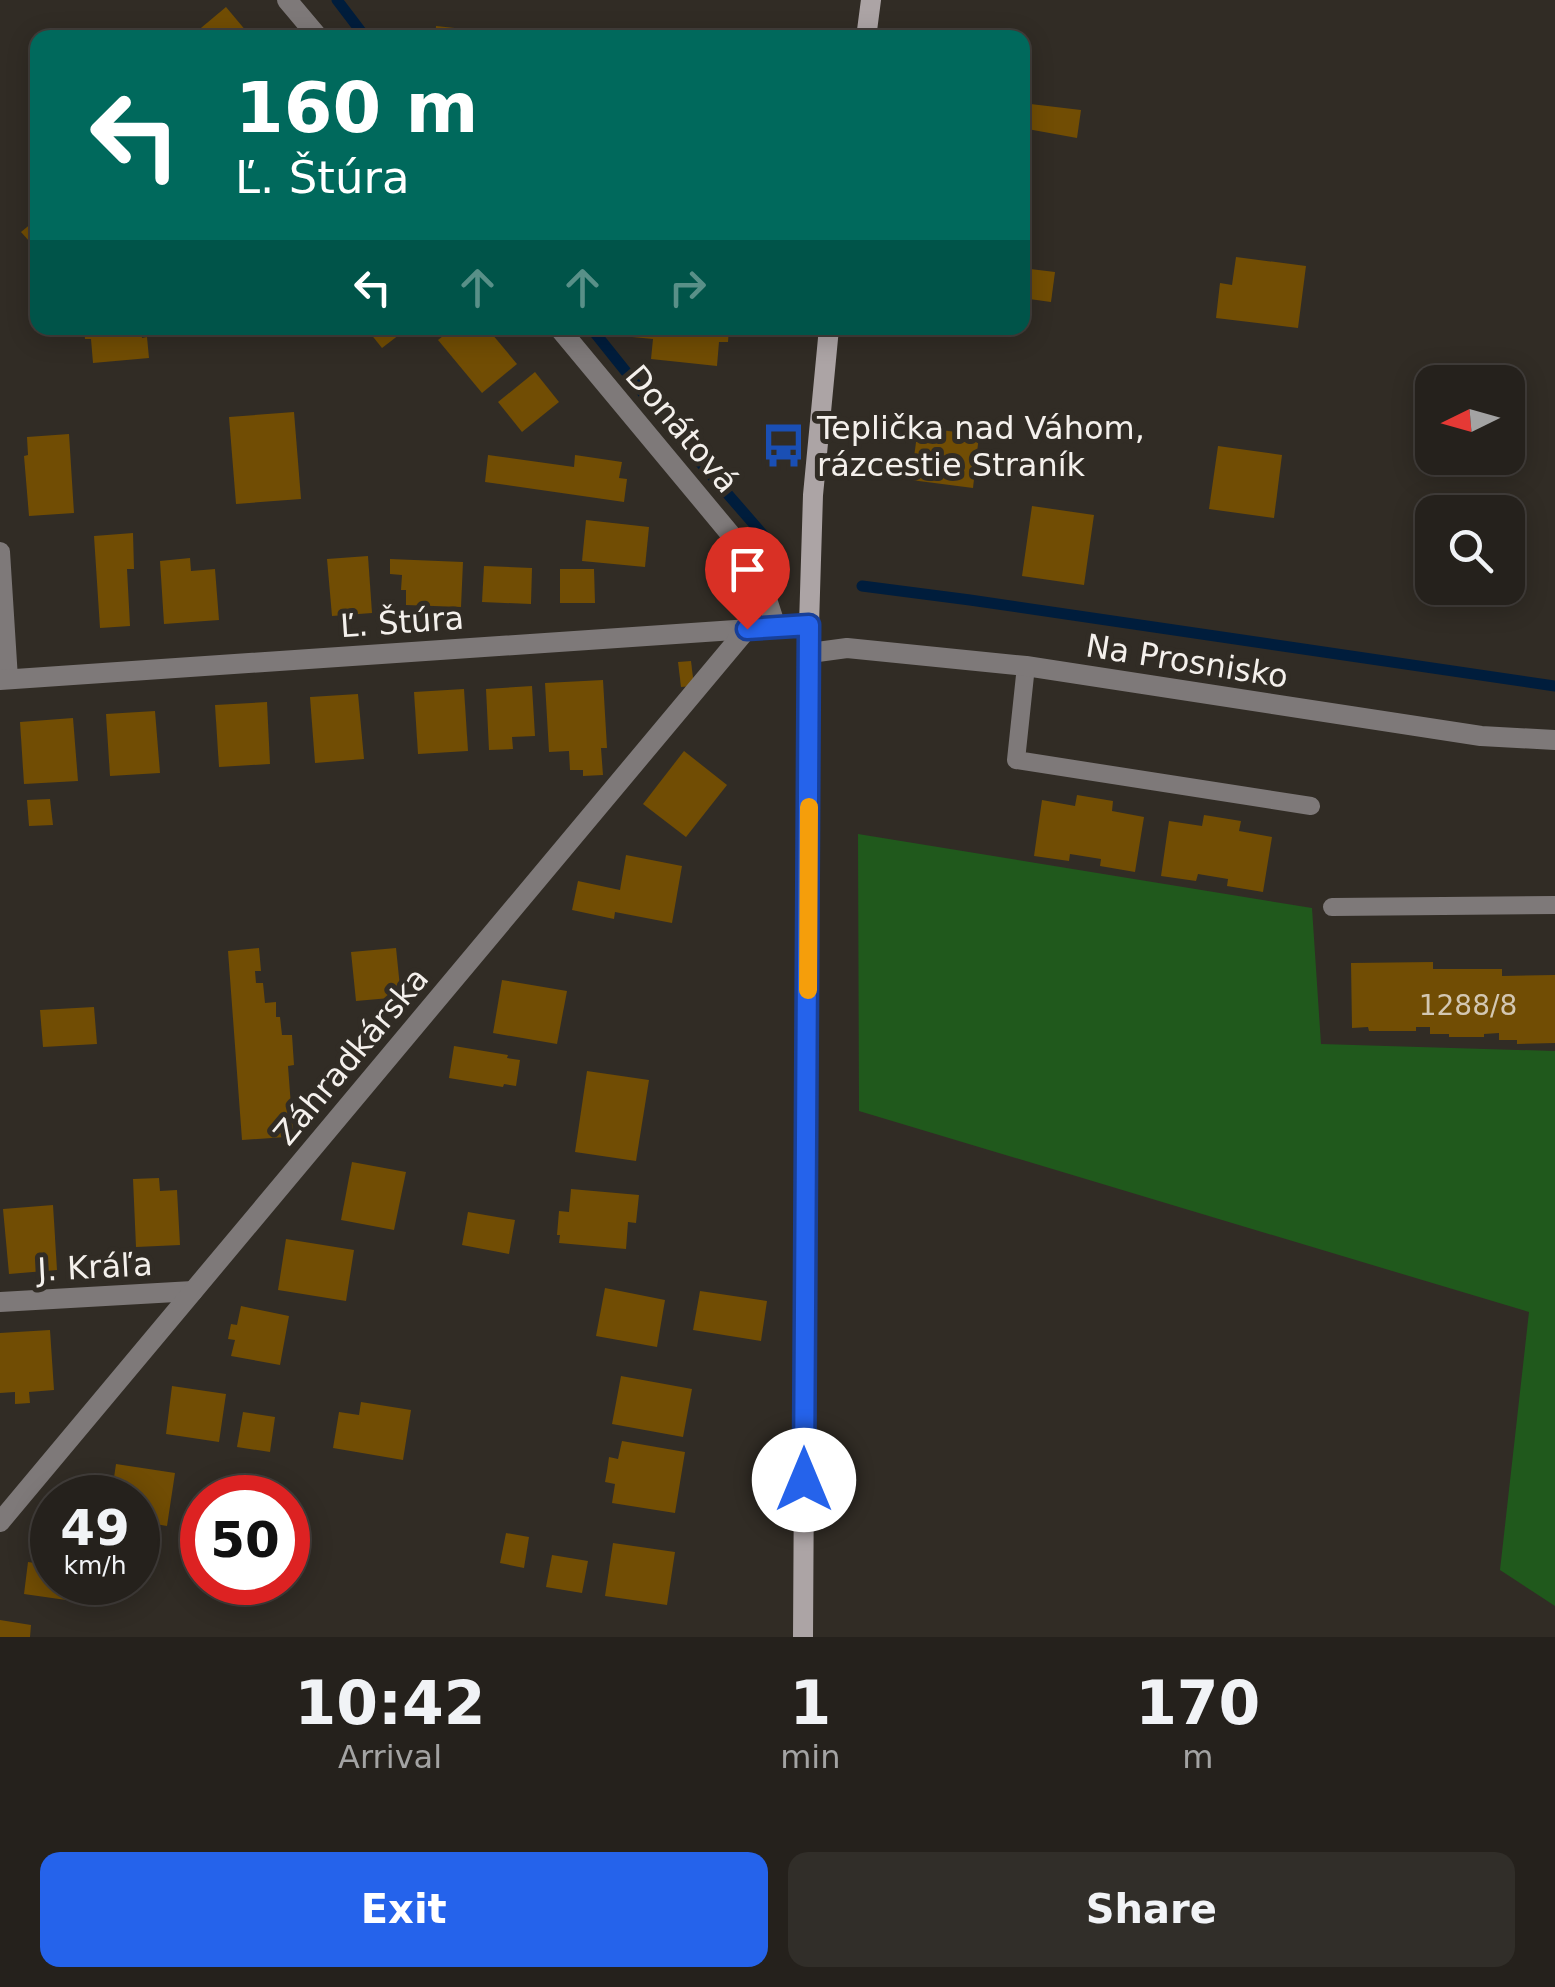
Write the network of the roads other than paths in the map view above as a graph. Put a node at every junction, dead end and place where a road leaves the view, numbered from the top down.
1 (288, 0) edge
2 (871, 0) edge
3 (312, 30) edge
4 (867, 30) edge
5 (565, 335) edge
6 (828, 335) edge
7 (0, 552) edge
8 (809, 625) junction
9 (776, 627) junction
10 (747, 629) junction
11 (810, 653) junction
12 (1026, 666) junction
13 (4, 679) edge
14 (1555, 740) edge
15 (1311, 806) dead end
16 (1555, 905) edge
17 (1332, 907) dead end
18 (193, 1291) junction
19 (0, 1302) edge
20 (0, 1522) edge
21 (803, 1637) edge

1 - 3 street
2 - 4 main road
5 - 9 street, Donátová
6 - 8 main road
7 - 13 street
8 - 9 street, Ľ. Štúra
8 - 11 main road
9 - 10 street, Ľ. Štúra
10 - 13 street, Ľ. Štúra
10 - 18 street, Záhradkárska
11 - 12 street, Na Prosnisko
11 - 21 main road
12 - 14 street, Na Prosnisko
12 - 15 lane
16 - 17 lane
18 - 19 street, J. Kráľa
18 - 20 street, Záhradkárska

